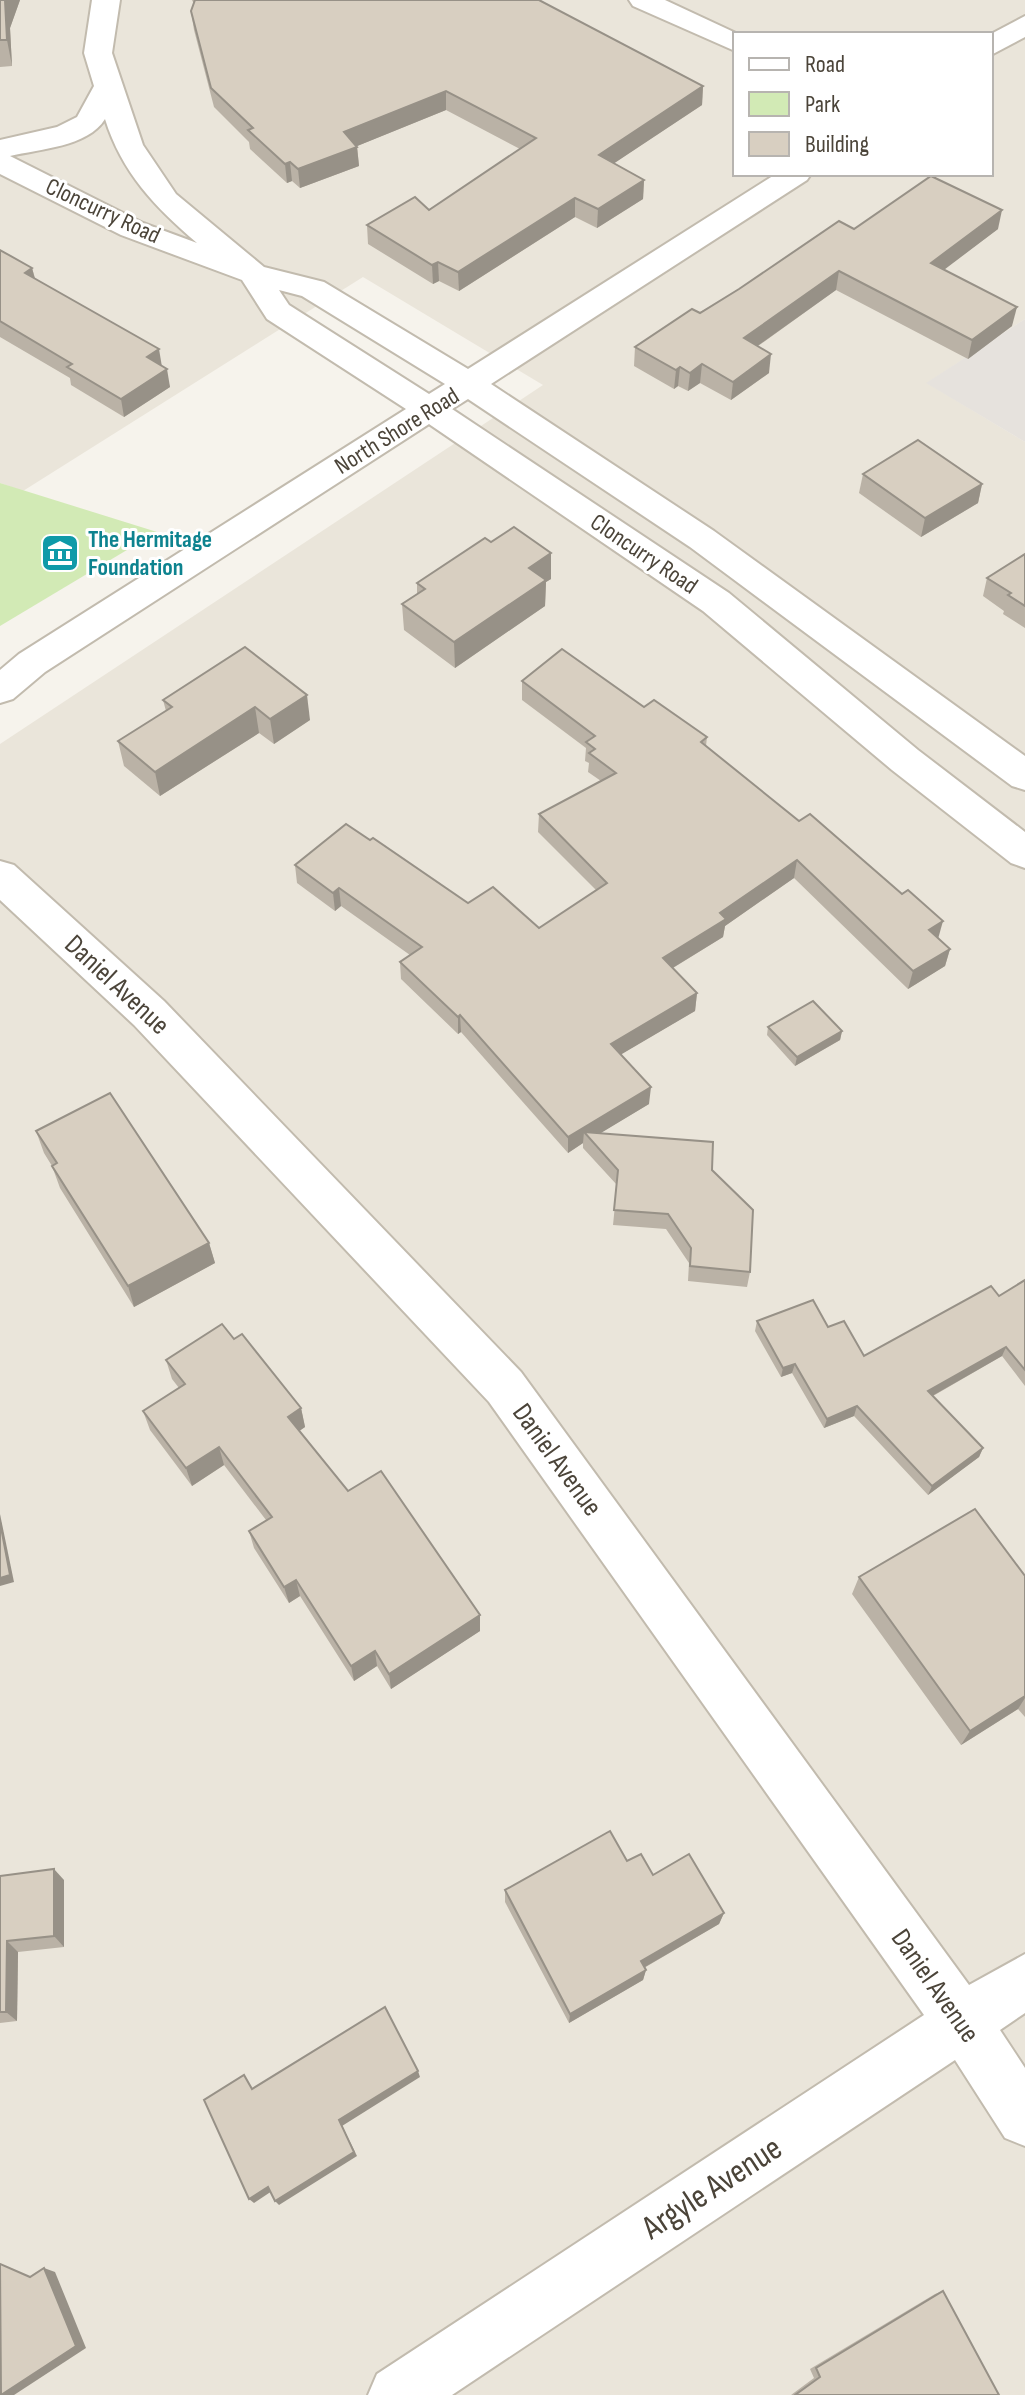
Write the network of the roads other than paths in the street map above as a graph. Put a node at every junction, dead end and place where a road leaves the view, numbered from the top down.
1 (106, 0) edge
2 (643, 0) edge
3 (1025, 24) edge
4 (733, 42) edge
5 (993, 46) edge
6 (107, 88) junction
7 (0, 149) edge
8 (0, 162) edge
9 (793, 176) edge
10 (253, 274) junction
11 (470, 385) junction
12 (431, 410) junction
13 (0, 690) edge
14 (1025, 776) edge
15 (1025, 853) edge
16 (0, 876) edge
17 (1025, 1981) edge
18 (963, 2023) junction
19 (1025, 2118) edge
20 (398, 2395) edge

1 - 6 street
2 - 4 street
3 - 5 street
6 - 7 street, Cloncurry Road
6 - 10 street
8 - 10 street, Cloncurry Road
9 - 11 street, North Shore Road
10 - 11 street, Cloncurry Road
10 - 12 street, Cloncurry Road
11 - 12 street, North Shore Road
11 - 14 street, Cloncurry Road
12 - 13 street, North Shore Road
12 - 15 street, Cloncurry Road
16 - 18 street, Daniel Avenue
17 - 18 street, Argyle Avenue
18 - 19 street, Daniel Avenue
18 - 20 street, Argyle Avenue

